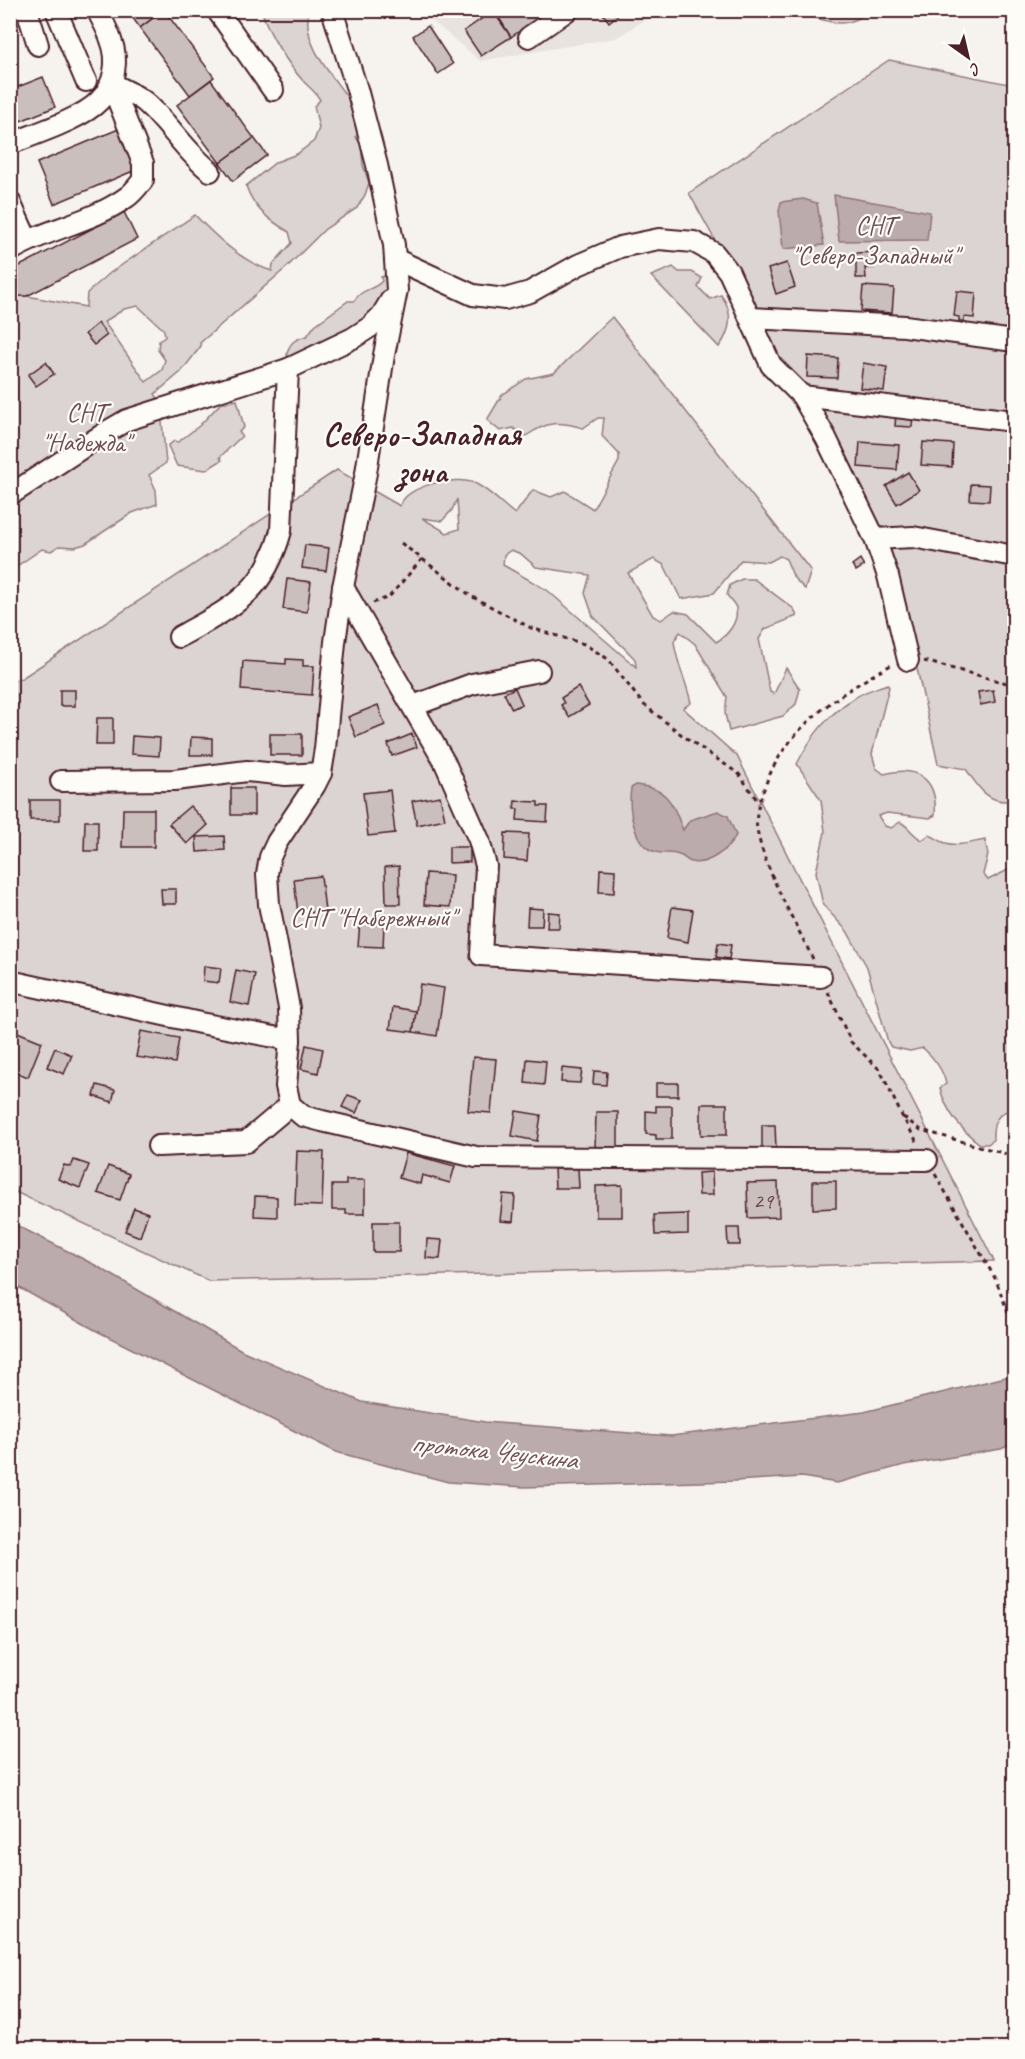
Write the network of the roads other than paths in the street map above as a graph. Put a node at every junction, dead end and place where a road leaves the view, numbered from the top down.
1 (27, 10) edge
2 (56, 10) edge
3 (97, 10) edge
4 (217, 10) edge
5 (332, 10) edge
6 (568, 10) edge
7 (529, 37) dead end
8 (38, 45) dead end
9 (86, 81) dead end
10 (111, 83) junction
11 (273, 90) dead end
12 (10, 144) edge
13 (210, 171) dead end
14 (10, 202) edge
15 (19, 246) edge
16 (395, 259) junction
17 (397, 290) junction
18 (750, 318) junction
19 (1014, 341) edge
20 (288, 369) junction
21 (802, 396) junction
22 (1014, 421) edge
23 (10, 495) edge
24 (875, 539) junction
25 (1014, 556) edge
26 (343, 587) junction
27 (179, 637) dead end
28 (908, 660) road end
29 (539, 671) dead end
30 (413, 706) junction
31 (321, 772) junction
32 (61, 781) dead end
33 (821, 977) road end
34 (10, 981) edge
35 (290, 1040) junction
36 (290, 1105) junction
37 (158, 1146) dead end
38 (927, 1160) road end

1 - 8 street
2 - 9 street
3 - 10 street
4 - 11 street
5 - 16 street
6 - 7 street
10 - 12 street
10 - 13 street
10 - 15 street
14 - 15 street
16 - 17 street
16 - 18 street
17 - 20 street
17 - 26 street
18 - 19 street
18 - 21 street
20 - 23 street
20 - 27 street
21 - 22 street
21 - 24 street
24 - 25 street
24 - 28 street
26 - 30 street
26 - 31 street
29 - 30 street
30 - 33 street
31 - 32 street
31 - 35 street
34 - 35 street
35 - 36 street
36 - 37 street
36 - 38 street

